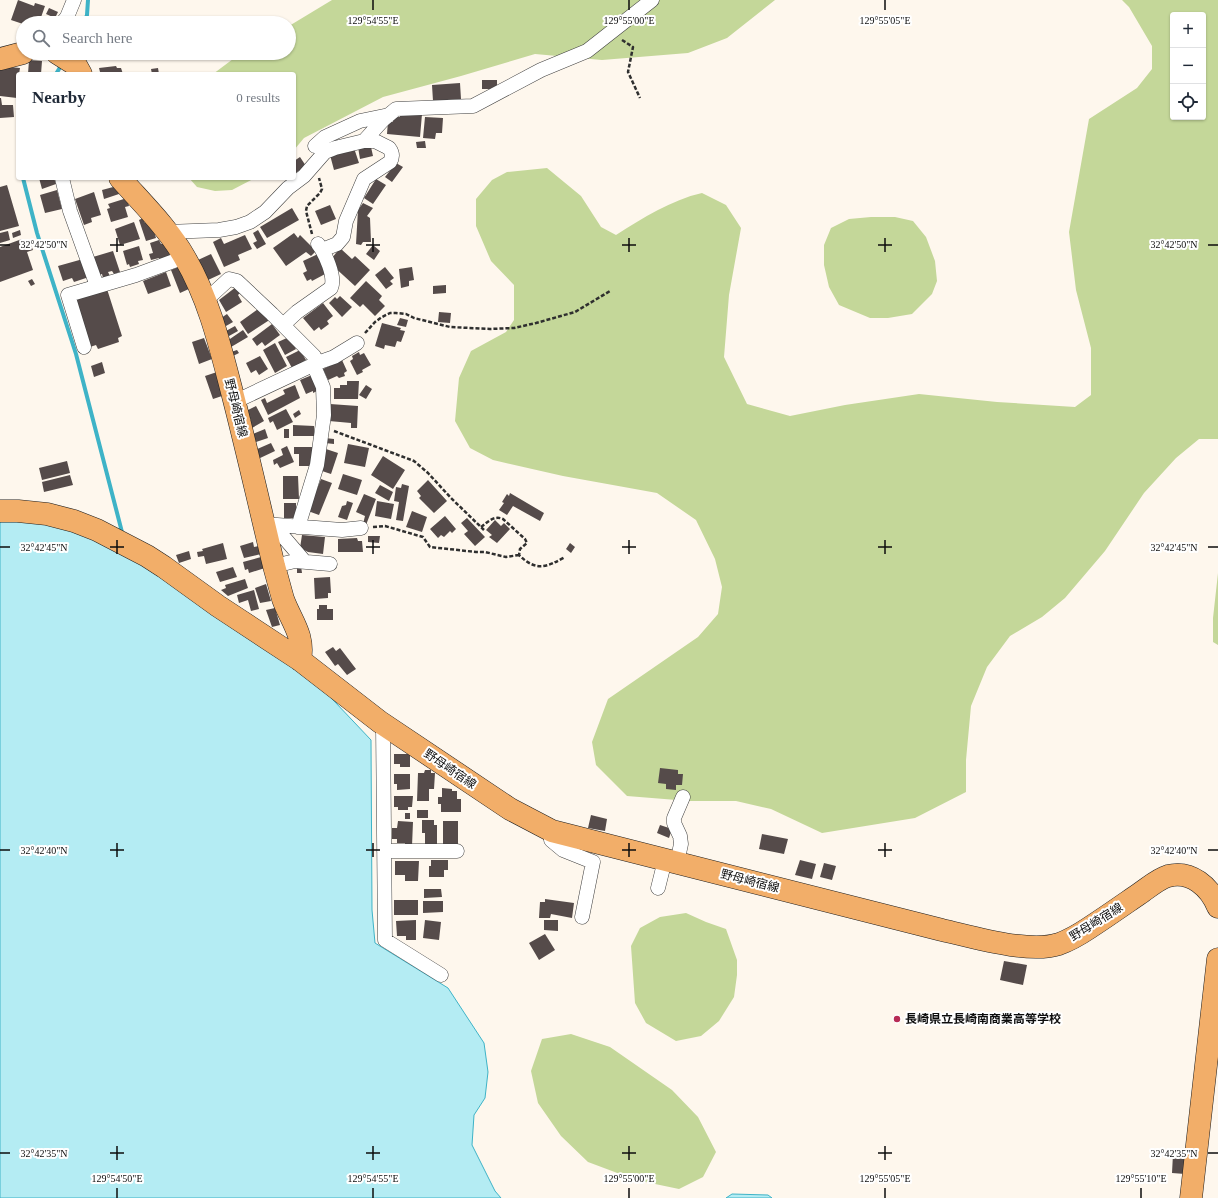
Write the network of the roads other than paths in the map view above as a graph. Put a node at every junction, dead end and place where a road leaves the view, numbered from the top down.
1 (74, 0) edge
2 (652, 0) edge
3 (67, 16) edge
4 (16, 55) edge
5 (0, 59) edge
6 (66, 60) edge
7 (78, 70) edge
8 (389, 115) junction
9 (364, 141) junction
10 (315, 146) dead end
11 (62, 180) edge
12 (122, 180) edge
13 (167, 232) junction
14 (185, 257) junction
15 (97, 286) junction
16 (205, 301) junction
17 (283, 326) junction
18 (357, 343) road end
19 (84, 347) dead end
20 (315, 364) junction
21 (234, 402) junction
22 (0, 511) edge
23 (298, 527) junction
24 (362, 528) road end
25 (265, 530) junction
26 (304, 562) junction
27 (330, 564) dead end
28 (274, 566) junction
29 (300, 660) junction
30 (383, 724) junction
31 (683, 797) dead end
32 (552, 831) junction
33 (384, 851) junction
34 (457, 851) dead end
35 (671, 862) junction
36 (658, 888) dead end
37 (1218, 907) edge
38 (582, 916) dead end
39 (1218, 959) edge
40 (441, 975) dead end
41 (1191, 1198) edge

1 - 3 street
2 - 8 street
4 - 5 main road
6 - 7 main road
8 - 9 street
8 - 10 street
9 - 13 street
9 - 17 street
11 - 15 street
12 - 13 main road, 野母崎宿線
13 - 14 main road, 野母崎宿線
14 - 15 street
14 - 16 main road, 野母崎宿線
15 - 19 street
16 - 17 street
16 - 21 main road, 野母崎宿線
17 - 20 street
18 - 20 street
20 - 21 street
20 - 23 street
21 - 25 main road, 野母崎宿線
22 - 29 main road, 野母崎宿線
23 - 24 street
23 - 25 street
25 - 26 street
25 - 28 main road, 野母崎宿線
26 - 27 street
26 - 28 street
28 - 29 main road, 野母崎宿線
29 - 30 main road, 野母崎宿線
30 - 32 main road, 野母崎宿線
30 - 33 street
31 - 35 street
32 - 35 main road, 野母崎宿線
32 - 38 street
33 - 34 street
33 - 40 street
35 - 36 street
35 - 37 main road, 野母崎宿線
39 - 41 main road

